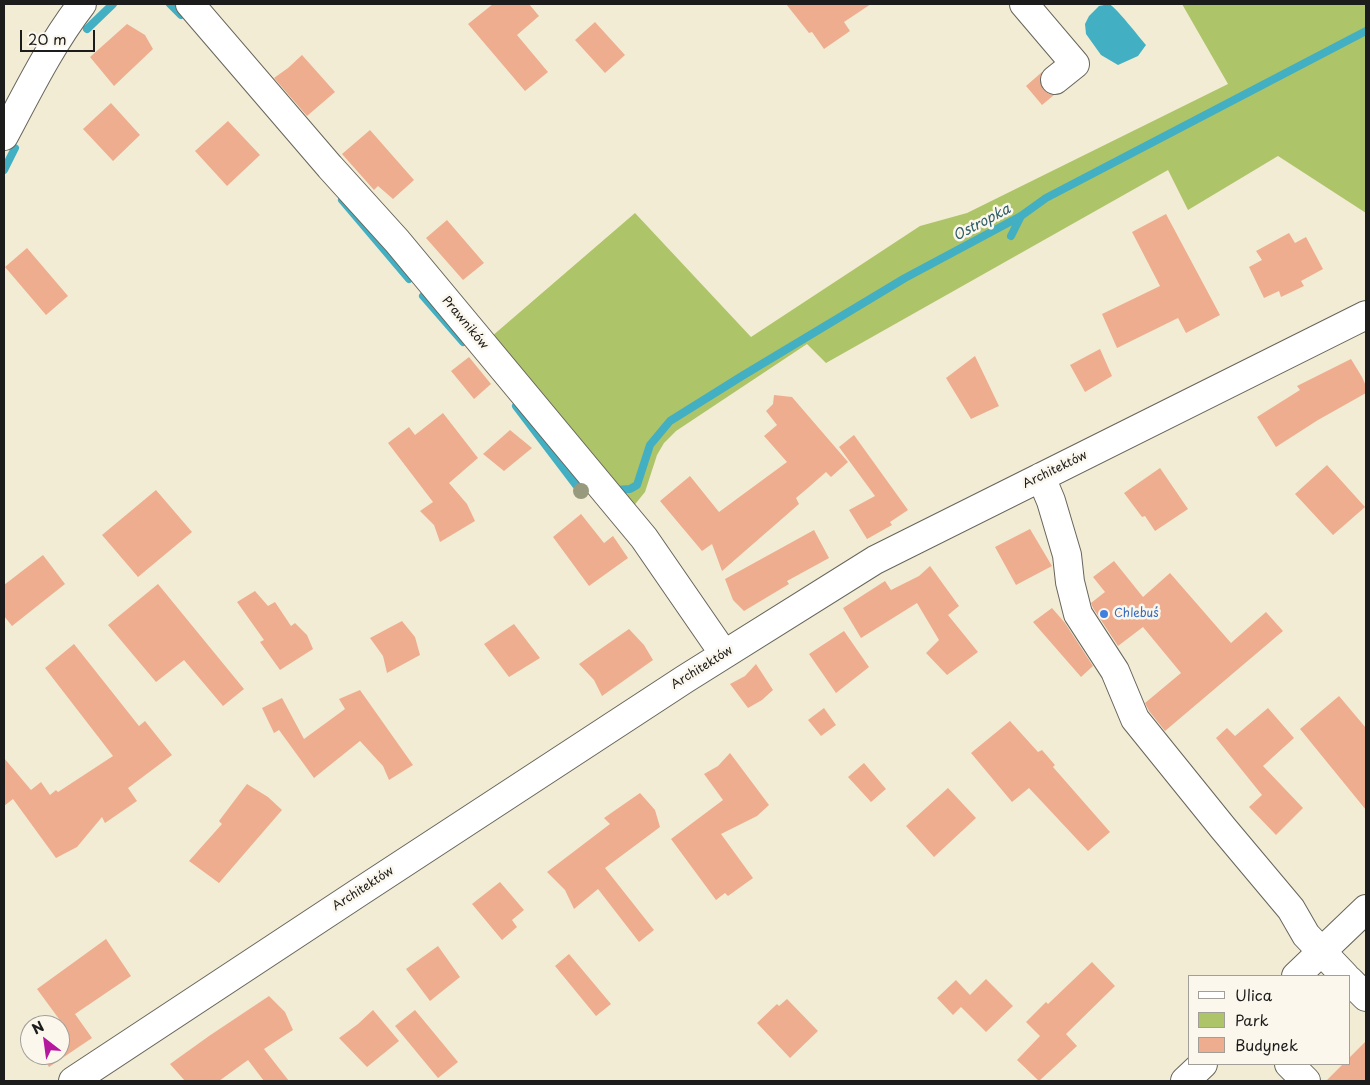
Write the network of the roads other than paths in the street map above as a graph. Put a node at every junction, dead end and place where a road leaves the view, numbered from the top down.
1 (82, 4) edge
2 (190, 4) edge
3 (1024, 4) edge
4 (1055, 80) dead end
5 (4, 136) edge
6 (1366, 315) edge
7 (1041, 477) junction
8 (724, 654) junction
9 (1366, 909) edge
10 (1321, 953) junction
11 (1297, 975) edge
12 (1344, 975) edge
13 (1350, 981) edge
14 (1366, 998) edge
15 (1202, 1065) edge
16 (1290, 1065) edge
17 (73, 1081) edge
18 (1185, 1081) edge
19 (1306, 1081) edge

1 - 5 street
2 - 8 street, Prawników
3 - 4 street
6 - 7 street, Architektów
7 - 8 street, Architektów
7 - 10 street
8 - 17 street, Architektów
9 - 10 street
10 - 11 street
10 - 12 street
13 - 14 street
15 - 18 street
16 - 19 street

